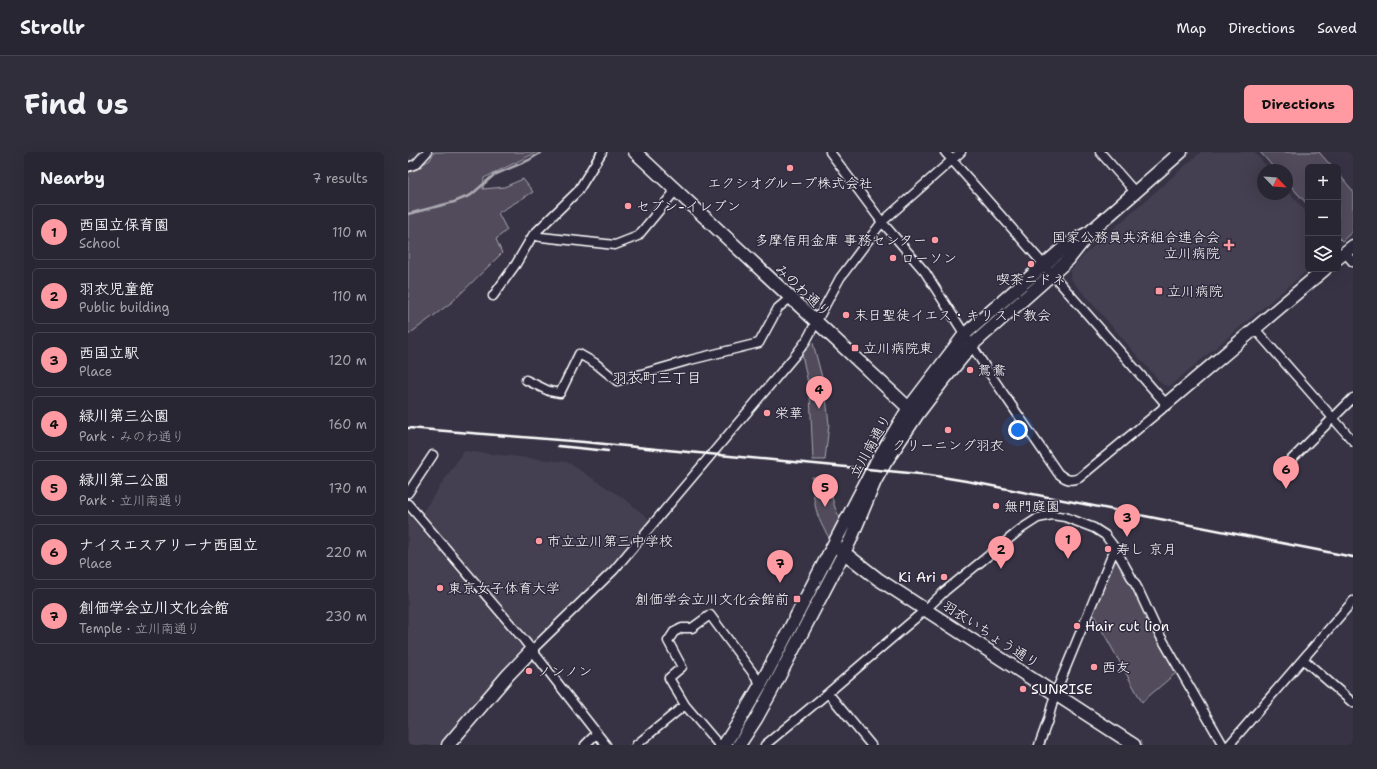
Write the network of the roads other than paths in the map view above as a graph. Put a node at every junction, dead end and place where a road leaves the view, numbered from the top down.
1 (427, 152) edge
2 (602, 152) edge
3 (635, 152) edge
4 (830, 152) edge
5 (945, 152) edge
6 (961, 152) edge
7 (1100, 152) edge
8 (1181, 152) edge
9 (952, 160) junction
10 (408, 167) edge
11 (676, 190) junction
12 (1136, 192) junction
13 (882, 222) junction
14 (1090, 232) junction
15 (533, 235) junction
16 (1345, 252) edge
17 (1353, 262) edge
18 (1044, 265) junction
19 (1322, 272) edge
20 (1052, 274) junction
21 (493, 296) dead end
22 (790, 298) junction
23 (816, 322) junction
24 (1255, 329) junction
25 (965, 334) junction
26 (972, 345) junction
27 (526, 380) dead end
28 (1353, 398) edge
29 (1166, 404) junction
30 (913, 412) junction
31 (1333, 418) junction
32 (1353, 441) edge
33 (433, 455) dead end
34 (1285, 466) dead end
35 (408, 493) edge
36 (408, 504) edge
37 (834, 545) junction
38 (1115, 548) junction
39 (845, 552) junction
40 (1353, 601) edge
41 (925, 610) junction
42 (532, 650) junction
43 (1303, 659) junction
44 (761, 684) junction
45 (828, 693) junction
46 (1055, 694) junction
47 (1353, 704) edge
48 (685, 705) junction
49 (597, 733) junction
50 (727, 740) edge
51 (741, 744) edge
52 (448, 745) edge
53 (585, 745) edge
54 (606, 745) edge
55 (636, 745) edge
56 (719, 745) edge
57 (765, 745) edge
58 (871, 745) edge
59 (1039, 745) edge
60 (1134, 745) edge
61 (1223, 745) edge
62 (1229, 745) edge

1 - 10 street
2 - 15 street
3 - 11 street, みのわ通り
4 - 13 street
5 - 9 street
6 - 9 street
7 - 12 street
8 - 12 street, 立川南通り
9 - 13 street
9 - 18 street
11 - 15 street
11 - 22 street, みのわ通り
12 - 14 street, 立川南通り
13 - 23 street
13 - 25 street
14 - 18 street, 立川南通り
14 - 20 street, 立川南通り
15 - 21 street
16 - 17 street
18 - 20 street
18 - 25 street, 立川南通り
19 - 24 street
20 - 26 street, 立川南通り
20 - 29 street
22 - 23 street, みのわ通り
22 - 27 street
23 - 30 street, みのわ通り
23 - 42 street
24 - 29 street
24 - 31 street
25 - 26 street
25 - 30 street, 立川南通り
26 - 29 street
26 - 30 street, 立川南通り
28 - 31 street
30 - 37 street, 立川南通り
30 - 39 street, 立川南通り
31 - 32 street
31 - 34 street
33 - 35 street
36 - 42 street
37 - 39 street, 羽衣いちょう通り
37 - 44 street, 立川南通り
38 - 41 street
38 - 46 street
38 - 61 street
39 - 41 street, 羽衣いちょう通り
39 - 51 street, 立川南通り
40 - 43 street
41 - 45 street
41 - 46 street, 羽衣いちょう通り
42 - 49 street
42 - 52 street
43 - 47 street
43 - 62 street
44 - 48 street
44 - 50 street, 立川南通り
45 - 57 street
45 - 58 street
46 - 59 street
46 - 60 street, 羽衣いちょう通り
48 - 55 street
48 - 56 street
49 - 53 street
49 - 54 street
50 - 51 street

